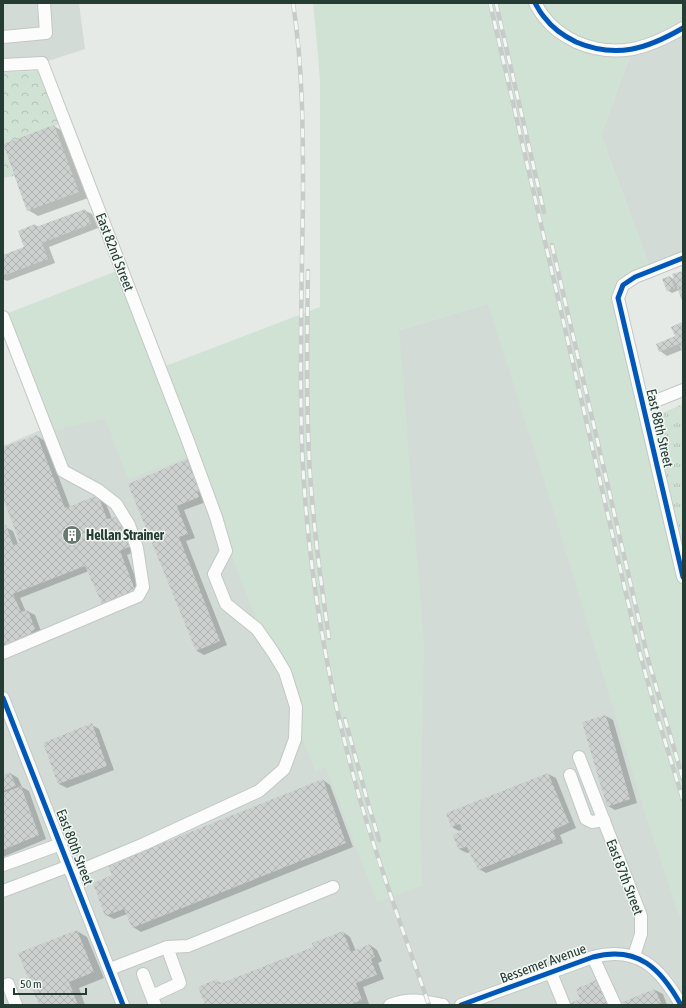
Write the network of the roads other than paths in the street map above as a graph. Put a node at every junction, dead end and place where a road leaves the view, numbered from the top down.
1 (44, 3) edge
2 (535, 3) edge
3 (683, 28) edge
4 (3, 37) edge
5 (3, 65) edge
6 (683, 258) edge
7 (3, 317) edge
8 (683, 390) edge
9 (643, 406) junction
10 (683, 577) edge
11 (3, 653) edge
12 (3, 698) edge
13 (579, 757) dead end
14 (570, 774) dead end
15 (604, 820) junction
16 (61, 844) junction
17 (3, 865) edge
18 (71, 870) junction
19 (334, 887) dead end
20 (3, 891) edge
21 (167, 947) junction
22 (634, 956) junction
23 (594, 957) junction
24 (110, 969) junction
25 (551, 973) junction
26 (143, 974) dead end
27 (8, 984) dead end
28 (153, 1000) edge
29 (467, 1004) edge
30 (16, 1005) edge
31 (123, 1005) edge
32 (390, 1005) edge
33 (443, 1005) edge
34 (564, 1005) edge
35 (615, 1005) edge
36 (681, 1005) edge

1 - 4 street
2 - 3 street
5 - 18 street, East 82nd Street
6 - 9 street, East 88th Street
7 - 11 street
8 - 9 street
9 - 10 street, East 88th Street
12 - 16 street, East 80th Street
13 - 15 street, East 87th Street
14 - 15 street
15 - 22 street, East 87th Street
16 - 17 street
16 - 18 street, East 80th Street
18 - 20 street, East 82nd Street
18 - 24 street, East 80th Street
19 - 21 street
21 - 24 street
21 - 28 street
22 - 23 street, Bessemer Avenue
22 - 36 street
23 - 25 street, Bessemer Avenue
23 - 35 street
24 - 31 street, East 80th Street
25 - 29 street, Bessemer Avenue
25 - 34 street
26 - 28 street
27 - 30 street
32 - 33 street

